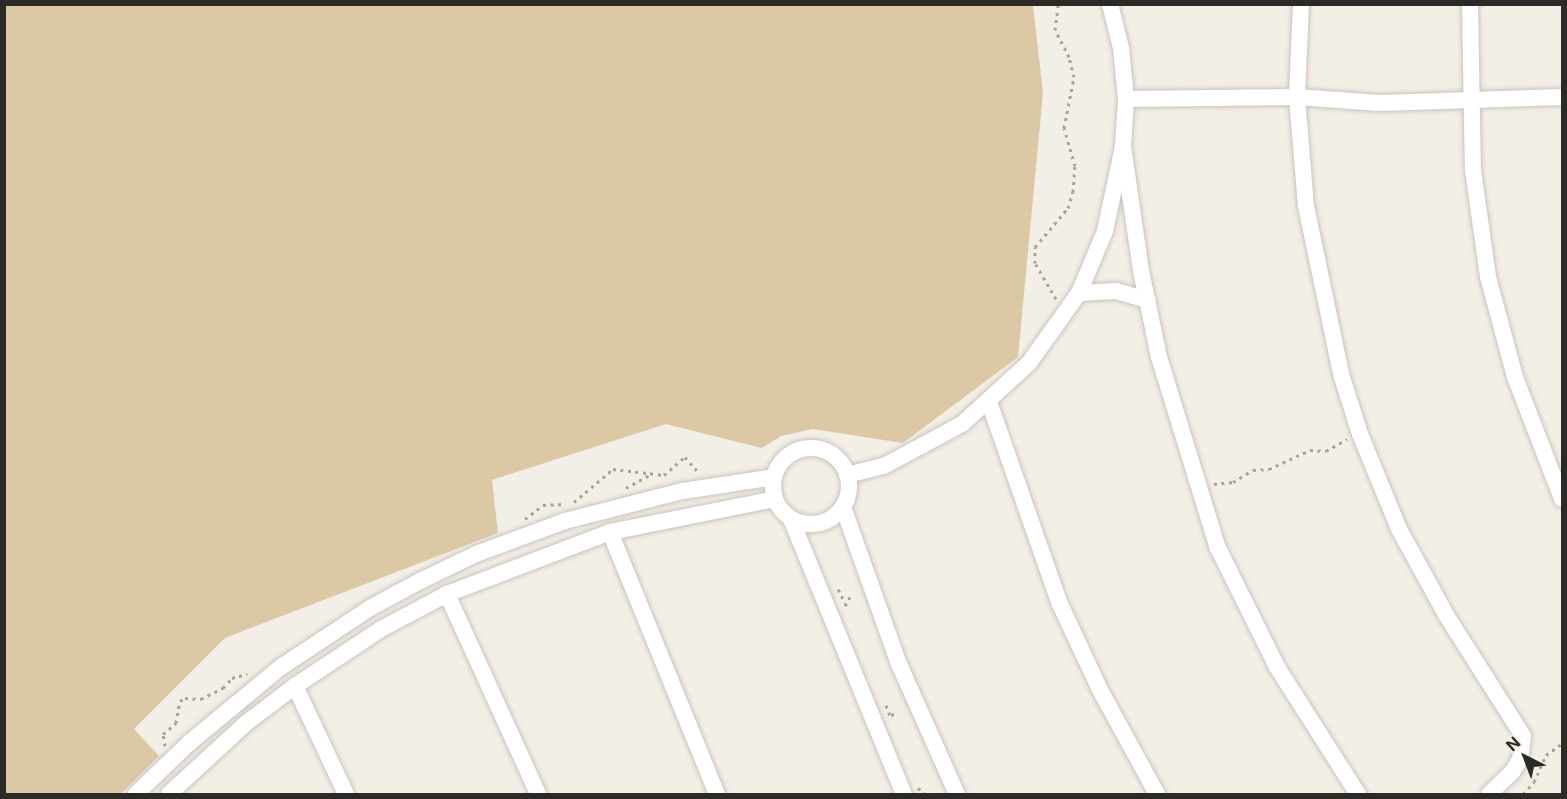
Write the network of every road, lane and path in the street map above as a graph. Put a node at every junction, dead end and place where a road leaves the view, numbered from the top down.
1 (1058, 4) edge
2 (1110, 4) edge
3 (1123, 4) edge
4 (1301, 4) edge
5 (1470, 4) edge
6 (1117, 26) junction
7 (1297, 97) junction
8 (1563, 97) edge
9 (1126, 99) junction
10 (1470, 101) junction
11 (1123, 146) junction
12 (1079, 293) junction
13 (1148, 300) junction
14 (1061, 321) junction
15 (989, 402) junction
16 (1360, 434) junction
17 (847, 475) junction
18 (774, 477) junction
19 (711, 487) junction
20 (1200, 491) junction
21 (775, 499) junction
22 (1563, 499) edge
23 (843, 507) junction
24 (790, 519) junction
25 (610, 532) junction
26 (516, 539) junction
27 (447, 594) junction
28 (265, 680) junction
29 (295, 686) junction
30 (897, 713) dead end
31 (891, 715) dead end
32 (1563, 744) edge
33 (175, 757) junction
34 (136, 795) edge
35 (169, 795) edge
36 (346, 795) edge
37 (538, 795) edge
38 (717, 795) edge
39 (904, 795) edge
40 (957, 795) edge
41 (1157, 795) edge
42 (1358, 795) edge
43 (1489, 795) edge
44 (1523, 795) edge

1 - 14 path
2 - 6 street
3 - 6 street
4 - 7 street
5 - 10 street
6 - 9 street
7 - 9 street
7 - 10 street
7 - 16 street
8 - 10 street
9 - 11 street
10 - 22 street
11 - 12 street
11 - 13 street
12 - 13 street
12 - 14 street
13 - 20 street
14 - 15 street
15 - 17 street
15 - 41 street
16 - 20 path
16 - 43 street
17 - 18 street
17 - 23 street
18 - 19 street
18 - 21 street
19 - 26 street
19 - 26 path
20 - 42 street
21 - 24 street
21 - 25 street
23 - 24 street
23 - 40 street
24 - 39 street
25 - 27 street
25 - 38 street
26 - 28 street
27 - 29 street
27 - 37 street
28 - 33 street
28 - 33 path
29 - 35 street
29 - 36 street
30 - 31 path
32 - 44 path
33 - 34 street

